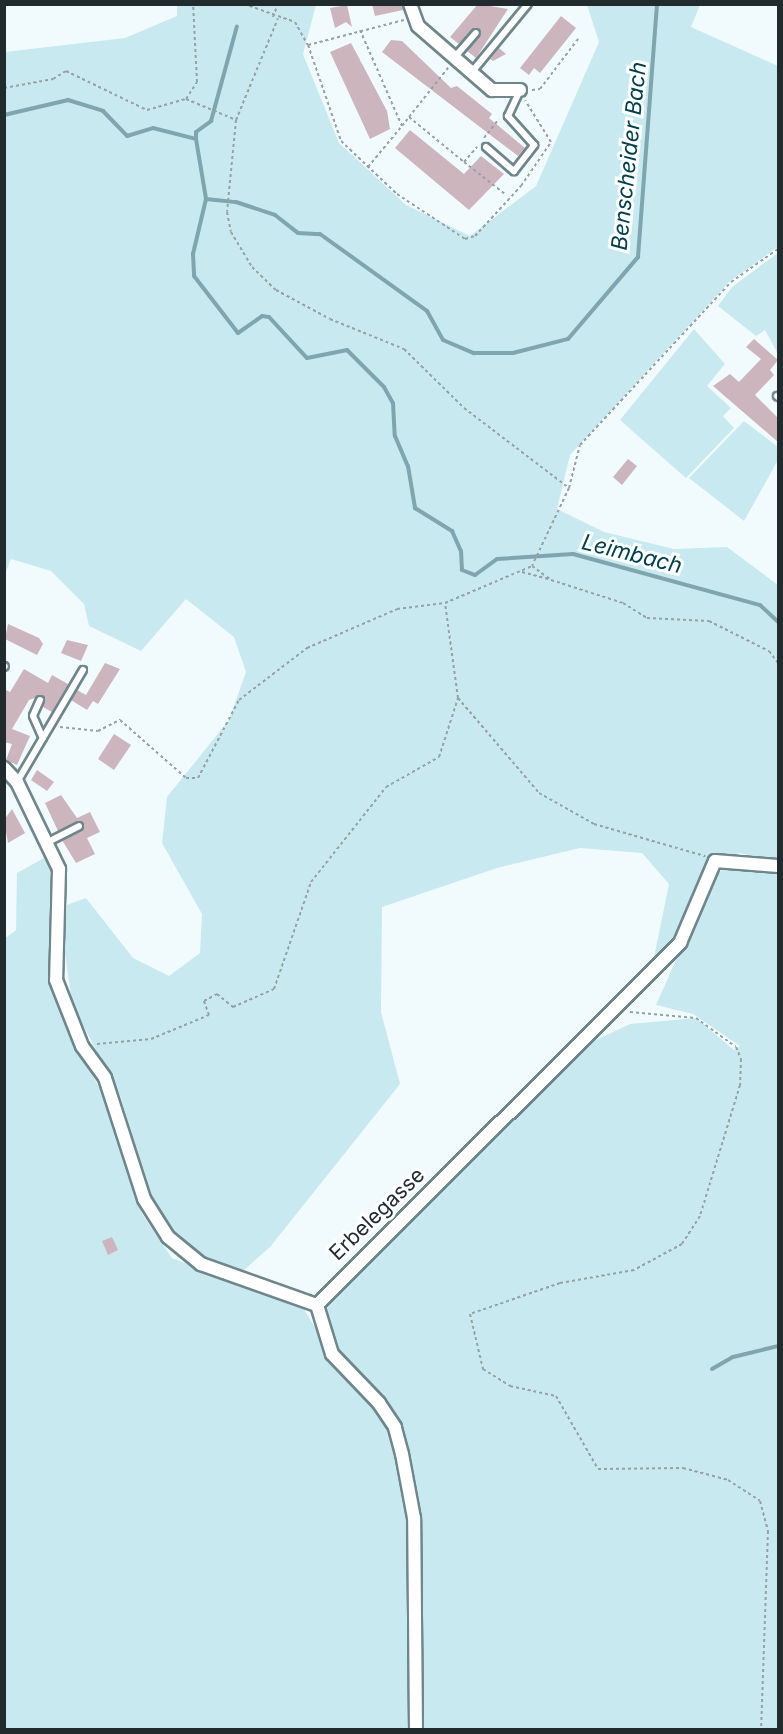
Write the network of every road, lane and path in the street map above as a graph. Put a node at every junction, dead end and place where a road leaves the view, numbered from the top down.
1 (193, 4) edge
2 (244, 4) edge
3 (278, 4) edge
4 (410, 4) edge
5 (528, 4) edge
6 (273, 16) junction
7 (278, 18) junction
8 (413, 18) junction
9 (360, 30) junction
10 (476, 33) dead end
11 (578, 39) dead end
12 (308, 45) junction
13 (455, 59) junction
14 (471, 74) junction
15 (4, 88) edge
16 (519, 90) junction
17 (186, 99) junction
18 (510, 114) junction
19 (409, 117) junction
20 (236, 120) junction
21 (402, 126) junction
22 (486, 147) dead end
23 (464, 162) junction
24 (368, 167) junction
25 (505, 194) dead end
26 (778, 249) edge
27 (569, 488) junction
28 (532, 566) junction
29 (522, 572) junction
30 (552, 580) junction
31 (445, 603) junction
32 (778, 663) edge
33 (83, 670) dead end
34 (458, 699) junction
35 (40, 700) dead end
36 (50, 726) junction
37 (43, 738) junction
38 (4, 768) edge
39 (17, 782) junction
40 (79, 826) dead end
41 (46, 843) junction
42 (715, 861) junction
43 (778, 866) edge
44 (618, 1011) junction
45 (82, 1046) junction
46 (317, 1305) junction
47 (416, 1730) edge
48 (761, 1730) edge

1 - 17 path
2 - 6 path
3 - 6 path
4 - 8 street
5 - 14 lane
6 - 7 path
7 - 12 path
7 - 20 path
8 - 9 path
8 - 13 street
9 - 12 path
9 - 21 path
10 - 13 lane
11 - 16 path
12 - 24 path
13 - 14 street
13 - 19 path
14 - 16 street
15 - 17 path
16 - 18 lane
16 - 24 path
17 - 20 path
18 - 22 lane
18 - 23 path
19 - 21 path
19 - 23 path
20 - 27 path
21 - 24 path
23 - 25 path
26 - 27 path
27 - 28 path
28 - 29 path
28 - 30 path
29 - 30 path
29 - 31 path
30 - 32 path
31 - 34 path
31 - 36 path
33 - 36 lane
34 - 42 path
34 - 45 path
35 - 37 lane
36 - 37 lane
37 - 39 lane
38 - 39 street
39 - 41 street
40 - 41 lane
41 - 45 street
42 - 43 street
42 - 44 street, Erbelegasse
44 - 46 street, Erbelegasse
44 - 48 path
45 - 46 street
46 - 47 street

